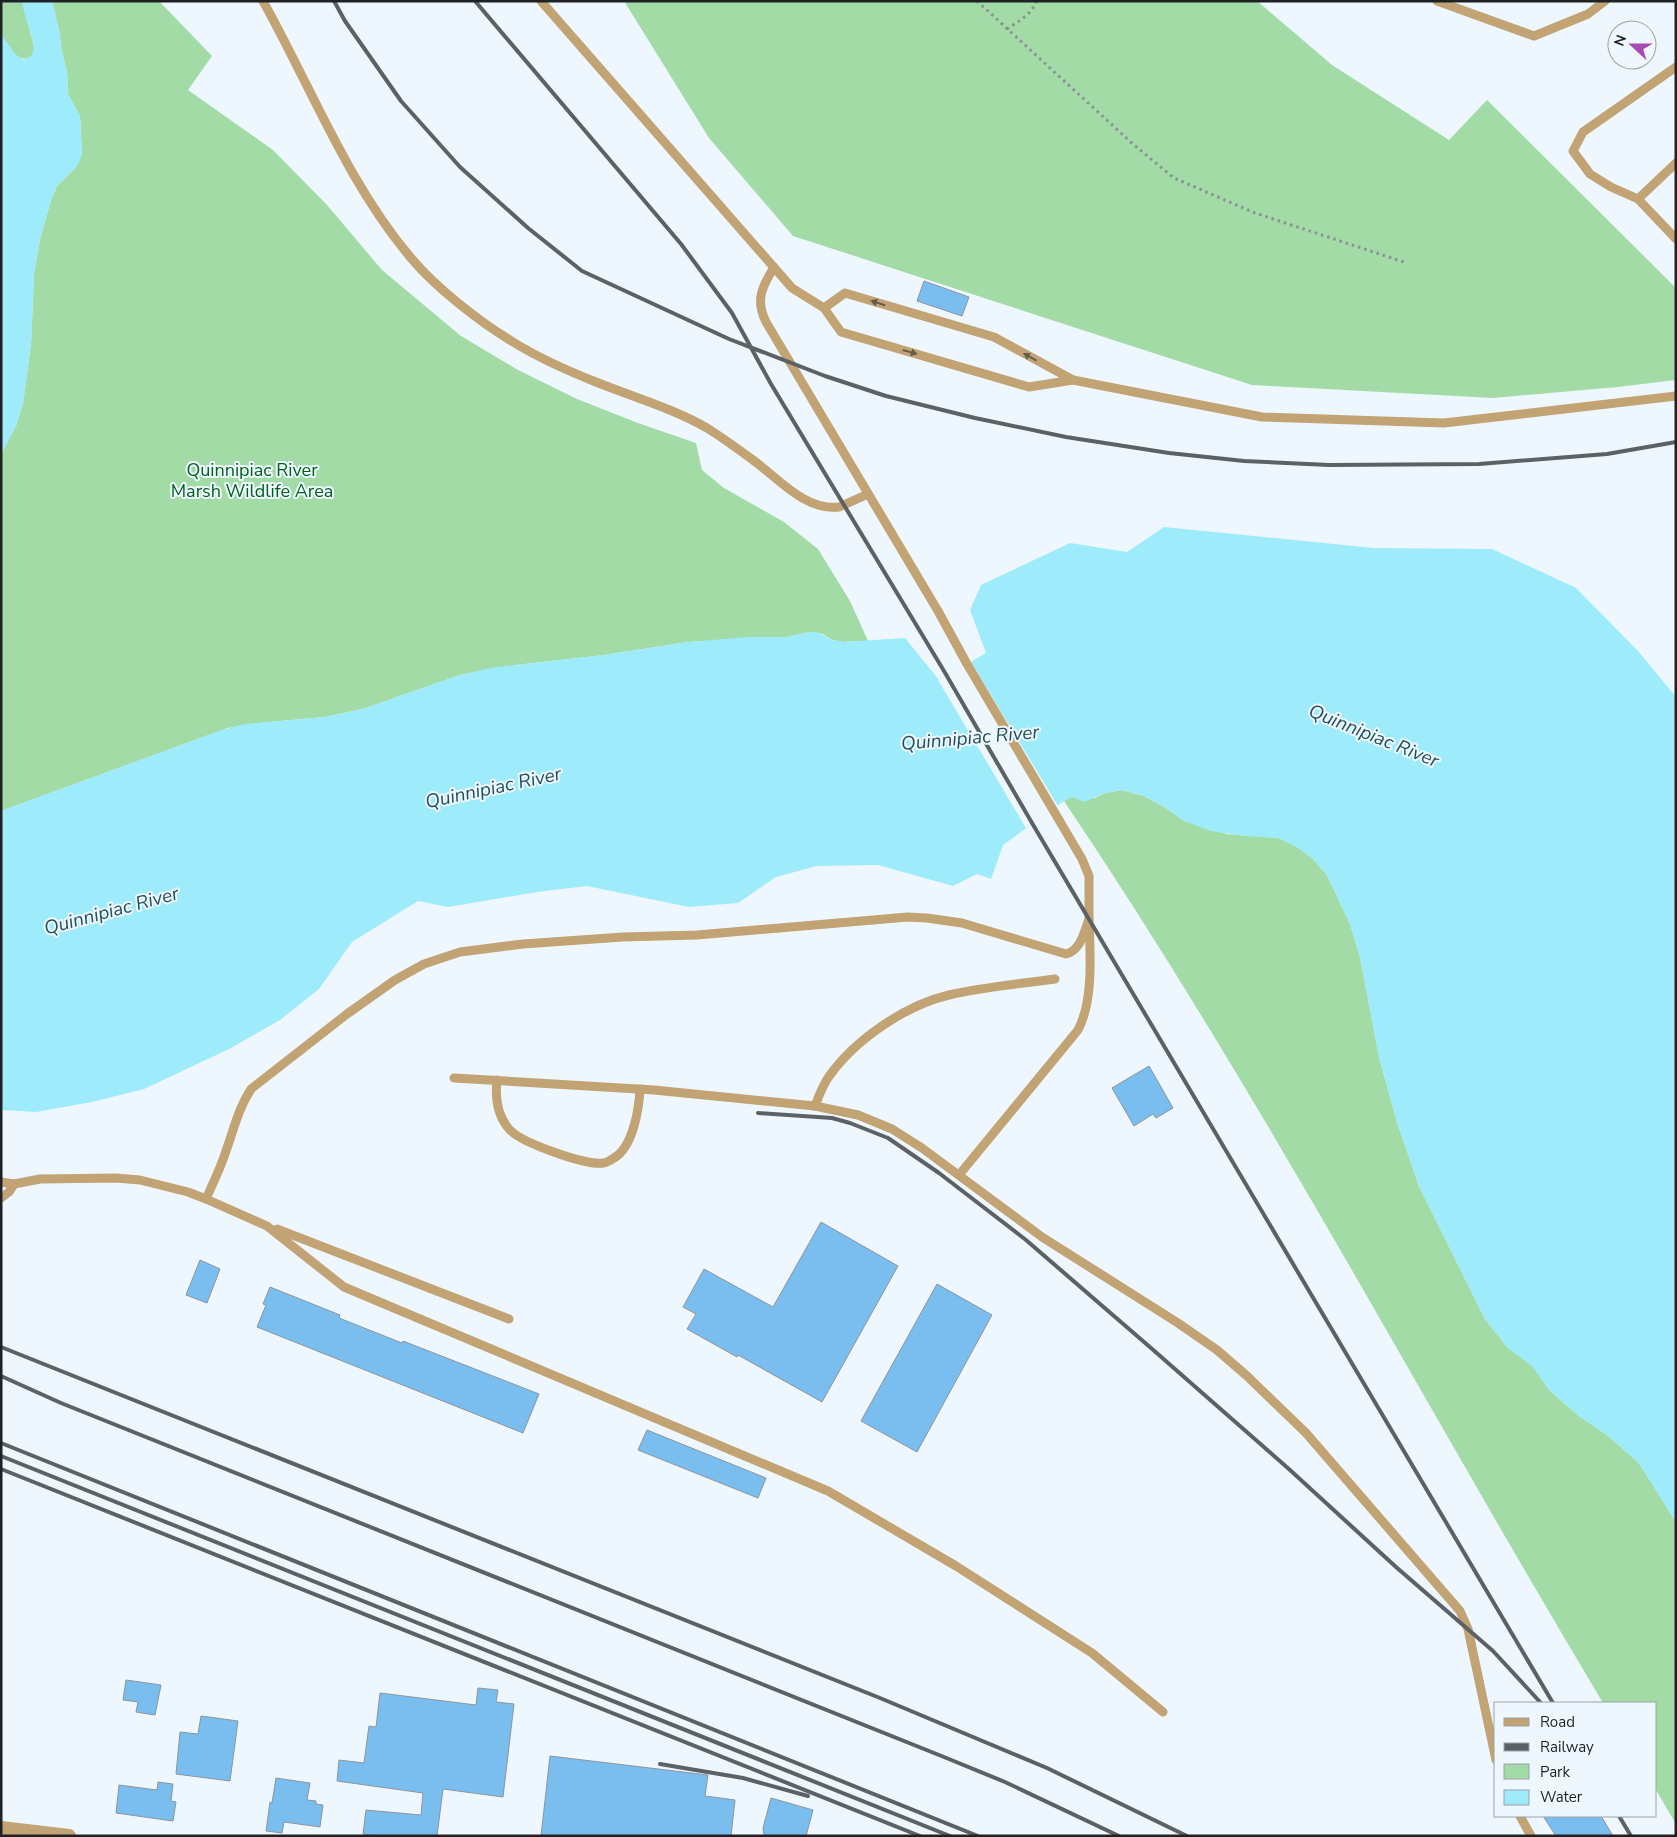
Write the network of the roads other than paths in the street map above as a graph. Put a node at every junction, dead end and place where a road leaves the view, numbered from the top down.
1 (263, 1) edge
2 (541, 1) edge
3 (1437, 1) edge
4 (1605, 1) edge
5 (1676, 67) edge
6 (1676, 163) edge
7 (1638, 198) junction
8 (1676, 240) edge
9 (774, 267) junction
10 (824, 308) junction
11 (1073, 380) junction
12 (1676, 396) edge
13 (868, 494) junction
14 (1089, 919) junction
15 (1055, 980) dead end
16 (454, 1078) dead end
17 (497, 1080) junction
18 (640, 1089) junction
19 (815, 1106) junction
20 (960, 1175) junction
21 (1, 1182) edge
22 (14, 1184) junction
23 (1, 1198) edge
24 (206, 1199) junction
25 (267, 1226) junction
26 (509, 1319) dead end
27 (1163, 1712) dead end
28 (1494, 1751) edge
29 (1521, 1817) edge
30 (1, 1828) edge
31 (69, 1836) edge
32 (1531, 1836) edge

1 - 13 lane
2 - 9 lane
3 - 4 lane
5 - 7 lane
6 - 7 lane
7 - 8 lane
9 - 10 lane
9 - 13 lane
10 -> 11 lane
11 -> 10 lane
11 - 12 lane
13 - 14 lane
14 - 20 lane
14 - 24 lane
15 - 19 lane
16 - 17 lane
17 - 18 lane
17 - 18 lane
18 - 19 lane
19 - 20 lane
20 - 28 lane
21 - 22 lane
22 - 23 lane
22 - 24 lane
24 - 25 lane
25 - 26 lane
25 - 27 lane
29 - 32 lane
30 - 31 street

